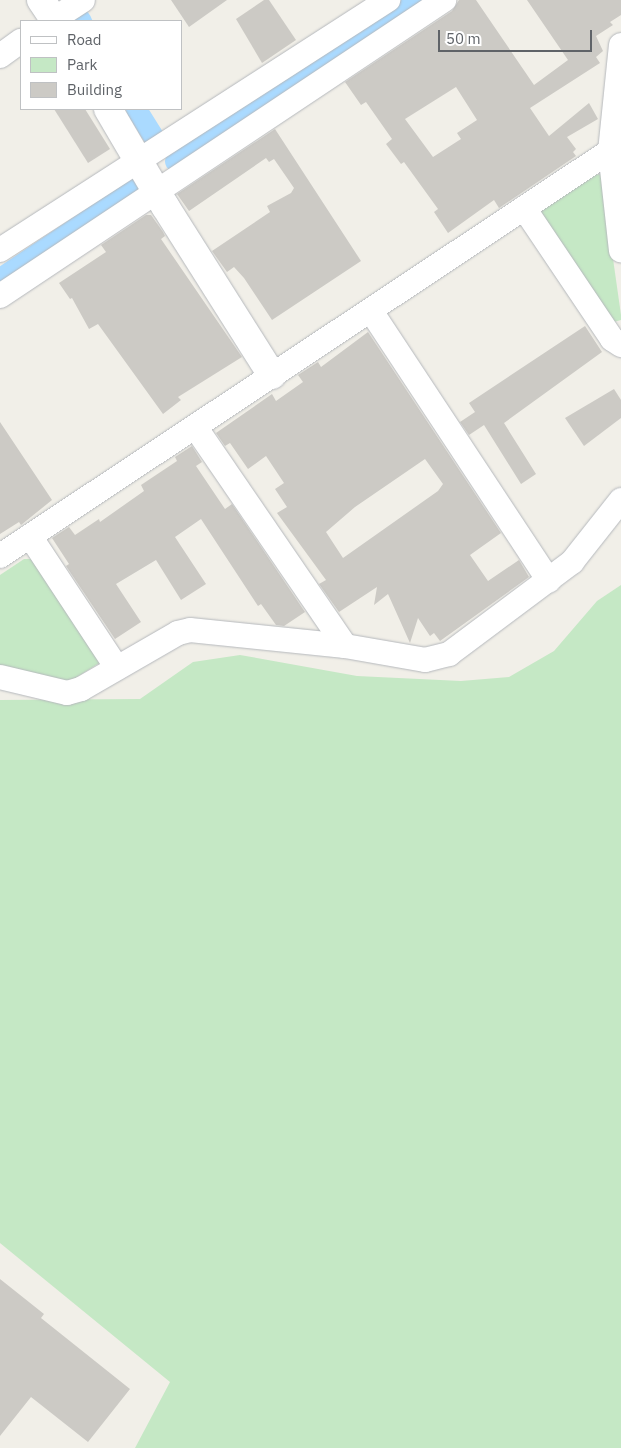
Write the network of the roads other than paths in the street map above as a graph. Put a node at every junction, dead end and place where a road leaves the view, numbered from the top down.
1 (83, 0) edge
2 (388, 0) edge
3 (444, 0) edge
4 (50, 16) edge
5 (20, 42) edge
6 (621, 45) edge
7 (0, 56) edge
8 (109, 110) edge
9 (610, 151) junction
10 (149, 176) junction
11 (524, 208) junction
12 (0, 250) edge
13 (621, 250) edge
14 (0, 296) edge
15 (371, 311) junction
16 (621, 345) edge
17 (272, 375) junction
18 (196, 428) junction
19 (621, 500) edge
20 (30, 536) junction
21 (0, 556) edge
22 (548, 581) junction
23 (345, 646) junction
24 (118, 668) junction
25 (0, 677) edge

1 - 4 street
2 - 10 street
3 - 10 street
5 - 7 street
6 - 9 street
8 - 10 street
9 - 11 street
9 - 13 street
10 - 12 street
10 - 14 street
10 - 17 street
11 - 15 street
11 - 16 street
15 - 17 street
15 - 22 street
17 - 18 street
18 - 20 street
18 - 23 street
19 - 22 street
20 - 21 street
20 - 24 street
22 - 23 street
23 - 24 street
24 - 25 street

